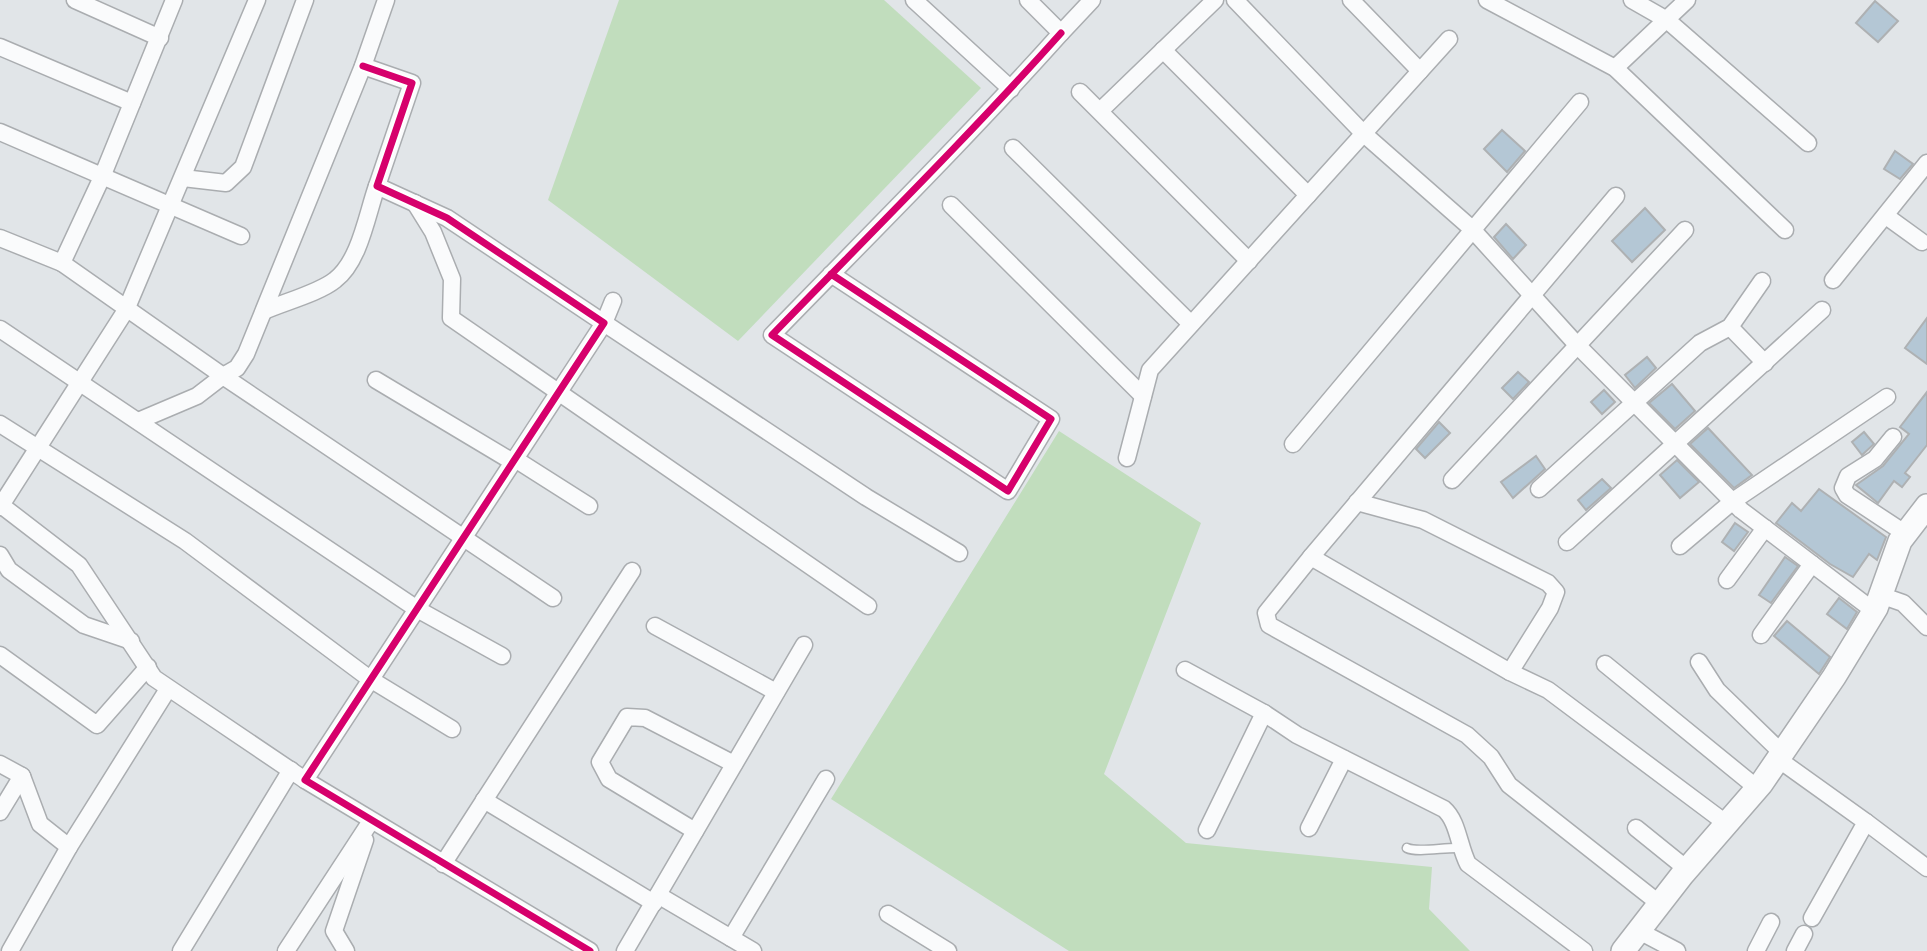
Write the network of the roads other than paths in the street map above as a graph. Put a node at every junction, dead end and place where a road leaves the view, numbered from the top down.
1 (75, 0) edge
2 (174, 0) edge
3 (257, 0) edge
4 (305, 0) edge
5 (386, 0) edge
6 (914, 0) edge
7 (1028, 0) edge
8 (1091, 0) edge
9 (1215, 0) edge
10 (1236, 0) edge
11 (1351, 0) edge
12 (1487, 0) edge
13 (1632, 0) edge
14 (1687, 0) edge
15 (1667, 20) junction
16 (1060, 33) junction
17 (160, 38) junction
18 (1450, 39) dead end
19 (0, 47) edge
20 (1163, 50) junction
21 (363, 66) junction
22 (1615, 68) junction
23 (1420, 71) junction
24 (1011, 89) junction
25 (1080, 92) dead end
26 (1580, 102) dead end
27 (132, 103) junction
28 (1100, 111) junction
29 (0, 132) edge
30 (1364, 134) junction
31 (1808, 143) dead end
32 (1013, 148) dead end
33 (1927, 163) edge
34 (102, 177) junction
35 (183, 178) junction
36 (377, 186) junction
37 (1308, 195) junction
38 (1616, 197) dead end
39 (415, 203) junction
40 (171, 204) junction
41 (951, 205) dead end
42 (1886, 216) junction
43 (1471, 228) junction
44 (1685, 230) dead end
45 (1785, 230) dead end
46 (241, 236) dead end
47 (0, 238) edge
48 (1922, 242) dead end
49 (1248, 261) junction
50 (61, 263) junction
51 (831, 274) junction
52 (1833, 280) dead end
53 (1762, 281) dead end
54 (1530, 296) junction
55 (613, 301) dead end
56 (126, 310) junction
57 (264, 310) junction
58 (1822, 310) dead end
59 (604, 323) junction
60 (1191, 324) junction
61 (1730, 327) junction
62 (0, 329) edge
63 (1578, 346) junction
64 (1765, 363) junction
65 (223, 376) junction
66 (376, 380) dead end
67 (79, 381) junction
68 (558, 393) junction
69 (1143, 396) junction
70 (1887, 397) dead end
71 (1633, 403) junction
72 (138, 421) junction
73 (0, 424) edge
74 (1893, 437) dead end
75 (1293, 444) dead end
76 (1675, 445) junction
77 (39, 446) junction
78 (1127, 458) dead end
79 (514, 461) junction
80 (1452, 480) dead end
81 (1539, 489) dead end
82 (1733, 500) junction
83 (2, 501) edge
84 (1357, 502) junction
85 (589, 506) dead end
86 (1927, 506) edge
87 (1765, 528) junction
88 (1906, 534) junction
89 (462, 539) junction
90 (1567, 542) dead end
91 (1680, 546) dead end
92 (959, 553) dead end
93 (0, 555) edge
94 (1311, 557) junction
95 (1812, 564) junction
96 (632, 571) dead end
97 (1727, 580) dead end
98 (553, 598) dead end
99 (1877, 603) junction
100 (868, 607) dead end
101 (417, 609) junction
102 (655, 626) dead end
103 (1927, 627) edge
104 (1761, 635) dead end
105 (131, 641) junction
106 (804, 645) dead end
107 (0, 655) edge
108 (502, 656) dead end
109 (1699, 662) dead end
110 (1605, 664) dead end
111 (148, 667) junction
112 (1185, 670) dead end
113 (1510, 672) junction
114 (370, 679) junction
115 (168, 689) junction
116 (776, 692) junction
117 (1264, 713) junction
118 (452, 729) dead end
119 (1780, 756) junction
120 (1344, 759) junction
121 (0, 764) edge
122 (734, 764) junction
123 (298, 775) junction
124 (22, 776) junction
125 (826, 779) dead end
126 (1757, 788) junction
127 (484, 800) junction
128 (0, 812) edge
129 (371, 821) junction
130 (1866, 822) junction
131 (1727, 824) junction
132 (1309, 828) dead end
133 (1636, 828) dead end
134 (1207, 830) dead end
135 (695, 831) junction
136 (69, 847) junction
137 (1407, 848) dead end
138 (1459, 848) junction
139 (443, 864) junction
140 (1927, 868) edge
141 (1688, 870) junction
142 (656, 899) junction
143 (1660, 904) junction
144 (888, 915) dead end
145 (1812, 918) dead end
146 (1771, 922) dead end
147 (1639, 931) junction
148 (1804, 934) dead end
149 (732, 938) junction
150 (294, 948) edge
151 (580, 949) edge
152 (10, 951) edge
153 (181, 951) edge
154 (346, 951) edge
155 (625, 951) edge
156 (753, 951) edge
157 (948, 951) edge
158 (1584, 951) edge
159 (1623, 951) edge
160 (1677, 951) edge
161 (1756, 951) edge
162 (1795, 951) edge

1 - 17 street
2 - 17 street
3 - 35 street
4 - 35 street
5 - 21 street
6 - 24 street
7 - 16 street
8 - 16 street
9 - 20 street
10 - 30 street
11 - 23 street
12 - 22 street
13 - 15 street
14 - 15 street
15 - 22 street
15 - 31 street
16 - 24 street
17 - 27 street
18 - 23 street
19 - 27 street
20 - 28 street
20 - 37 street
21 - 36 street
21 - 57 street
22 - 45 street
23 - 30 street
24 - 51 street
25 - 28 street
26 - 43 street
27 - 34 street
28 - 49 street
29 - 34 street
30 - 37 street
30 - 43 street
32 - 60 street
33 - 42 street
34 - 40 street
34 - 50 street
35 - 40 street
36 - 39 street
36 - 57 street
37 - 49 street
38 - 54 street
39 - 59 street
39 - 68 street
40 - 46 street
40 - 56 street
41 - 69 street
42 - 48 street
42 - 52 street
43 - 54 street
43 - 75 street
44 - 63 street
47 - 50 street
49 - 60 street
50 - 56 street
51 - 51 street
53 - 61 street
54 - 63 street
54 - 84 street
55 - 59 street
56 - 65 street
56 - 67 street
57 - 65 street
58 - 64 street
59 - 68 street
59 - 92 street
60 - 69 street
61 - 64 street
61 - 71 street
62 - 67 street
63 - 71 street
63 - 80 street
64 - 76 street
65 - 72 street
65 - 89 street
66 - 79 street
67 - 72 street
67 - 77 street
68 - 79 street
68 - 100 street
69 - 78 street
70 - 82 street
71 - 76 street
71 - 81 street
72 - 101 street
73 - 77 street
74 - 88 street
76 - 82 street
76 - 90 street
77 - 83 street
77 - 114 street
79 - 85 street
79 - 89 street
82 - 87 street
82 - 91 street
83 - 105 street
84 - 94 street
84 - 113 street
86 - 88 street
87 - 95 street
87 - 97 street
88 - 99 street
89 - 98 street
89 - 101 street
93 - 105 street
94 - 113 street
94 - 143 street
95 - 99 street
95 - 104 street
96 - 127 street
99 - 103 street
99 - 119 street
101 - 108 street
101 - 114 street
102 - 116 street
105 - 111 street
106 - 116 street
107 - 111 street
109 - 119 street
110 - 126 street
111 - 115 street
112 - 117 street
113 - 131 street
114 - 118 street
114 - 123 street
115 - 123 street
115 - 136 street
116 - 122 street
117 - 120 street
117 - 134 street
119 - 126 street
119 - 130 street
120 - 132 street
120 - 138 street
121 - 124 street
122 - 135 street
122 - 135 street
123 - 129 street
123 - 153 street
124 - 128 street
124 - 136 street
125 - 149 street
126 - 131 street
127 - 139 street
127 - 142 street
129 - 139 street
129 - 150 street
129 - 154 street
130 - 140 street
130 - 145 street
131 - 141 street
133 - 141 street
135 - 142 street
136 - 152 street
137 - 138 lane
138 - 158 street
139 - 151 street
141 - 143 street
142 - 149 street
142 - 155 street
143 - 147 street
144 - 157 street
146 - 161 street
147 - 159 street
147 - 160 street
148 - 162 street
149 - 156 street

